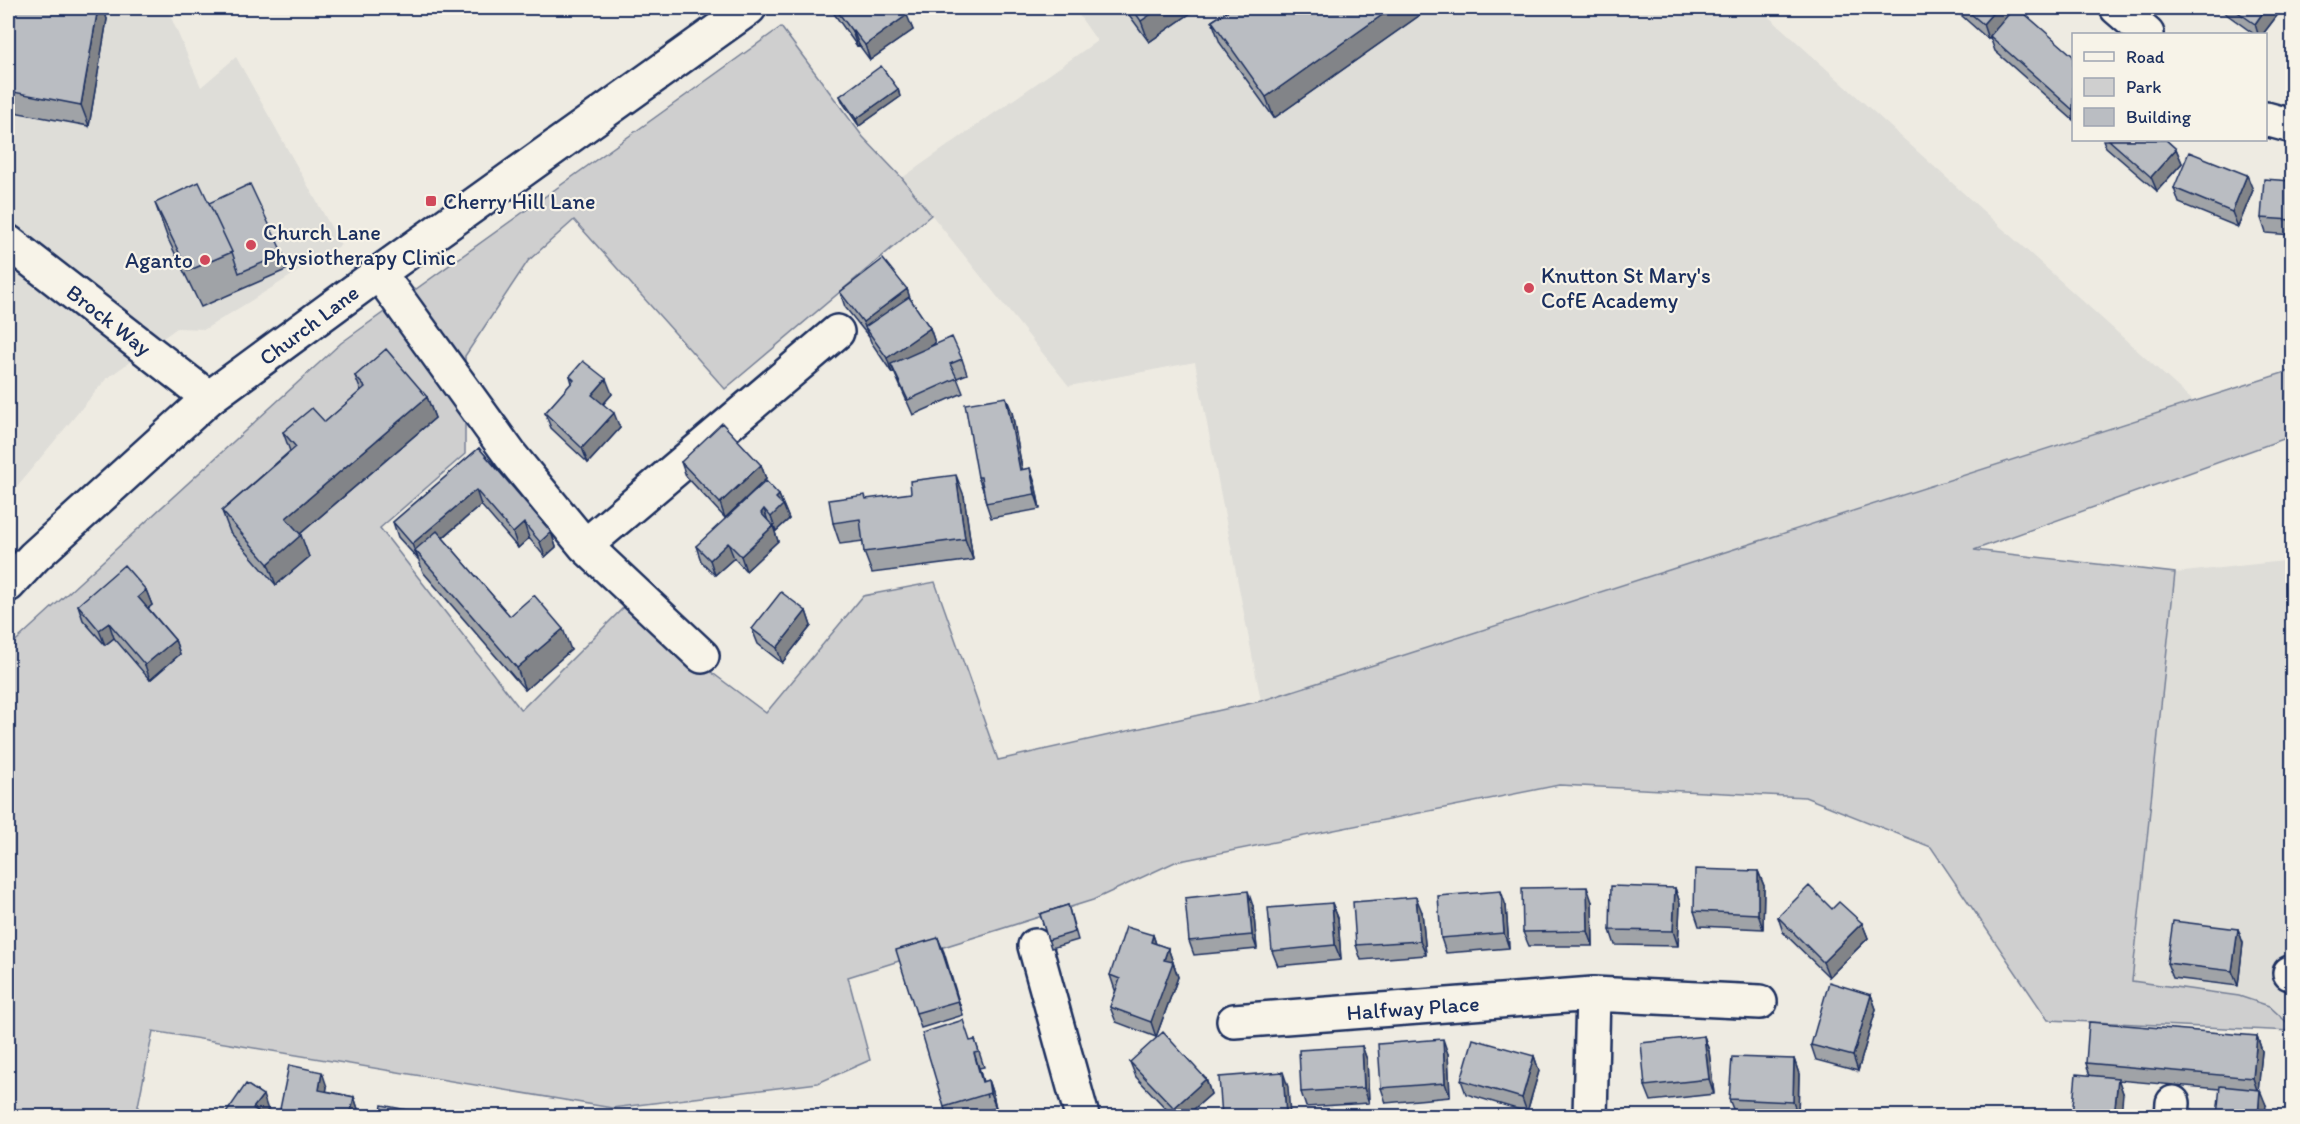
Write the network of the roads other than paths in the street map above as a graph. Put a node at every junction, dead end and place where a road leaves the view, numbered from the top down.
1 (749, 8) edge
2 (2117, 8) edge
3 (2146, 33) edge
4 (2267, 120) edge
5 (2292, 126) edge
6 (10, 250) edge
7 (379, 273) junction
8 (837, 332) dead end
9 (209, 398) junction
10 (585, 546) junction
11 (8, 585) edge
12 (702, 656) dead end
13 (1035, 946) dead end
14 (1593, 994) junction
15 (1760, 1002) dead end
16 (1234, 1021) dead end
17 (1082, 1116) edge
18 (1590, 1116) edge

1 - 7 street, Church Lane
2 - 3 street
4 - 5 street
6 - 9 street, Brock Way
7 - 9 street, Church Lane
7 - 10 street
8 - 10 street
9 - 11 street, Church Lane
10 - 12 street
13 - 17 street
14 - 15 street, Halfway Place
14 - 16 street, Halfway Place
14 - 18 street

